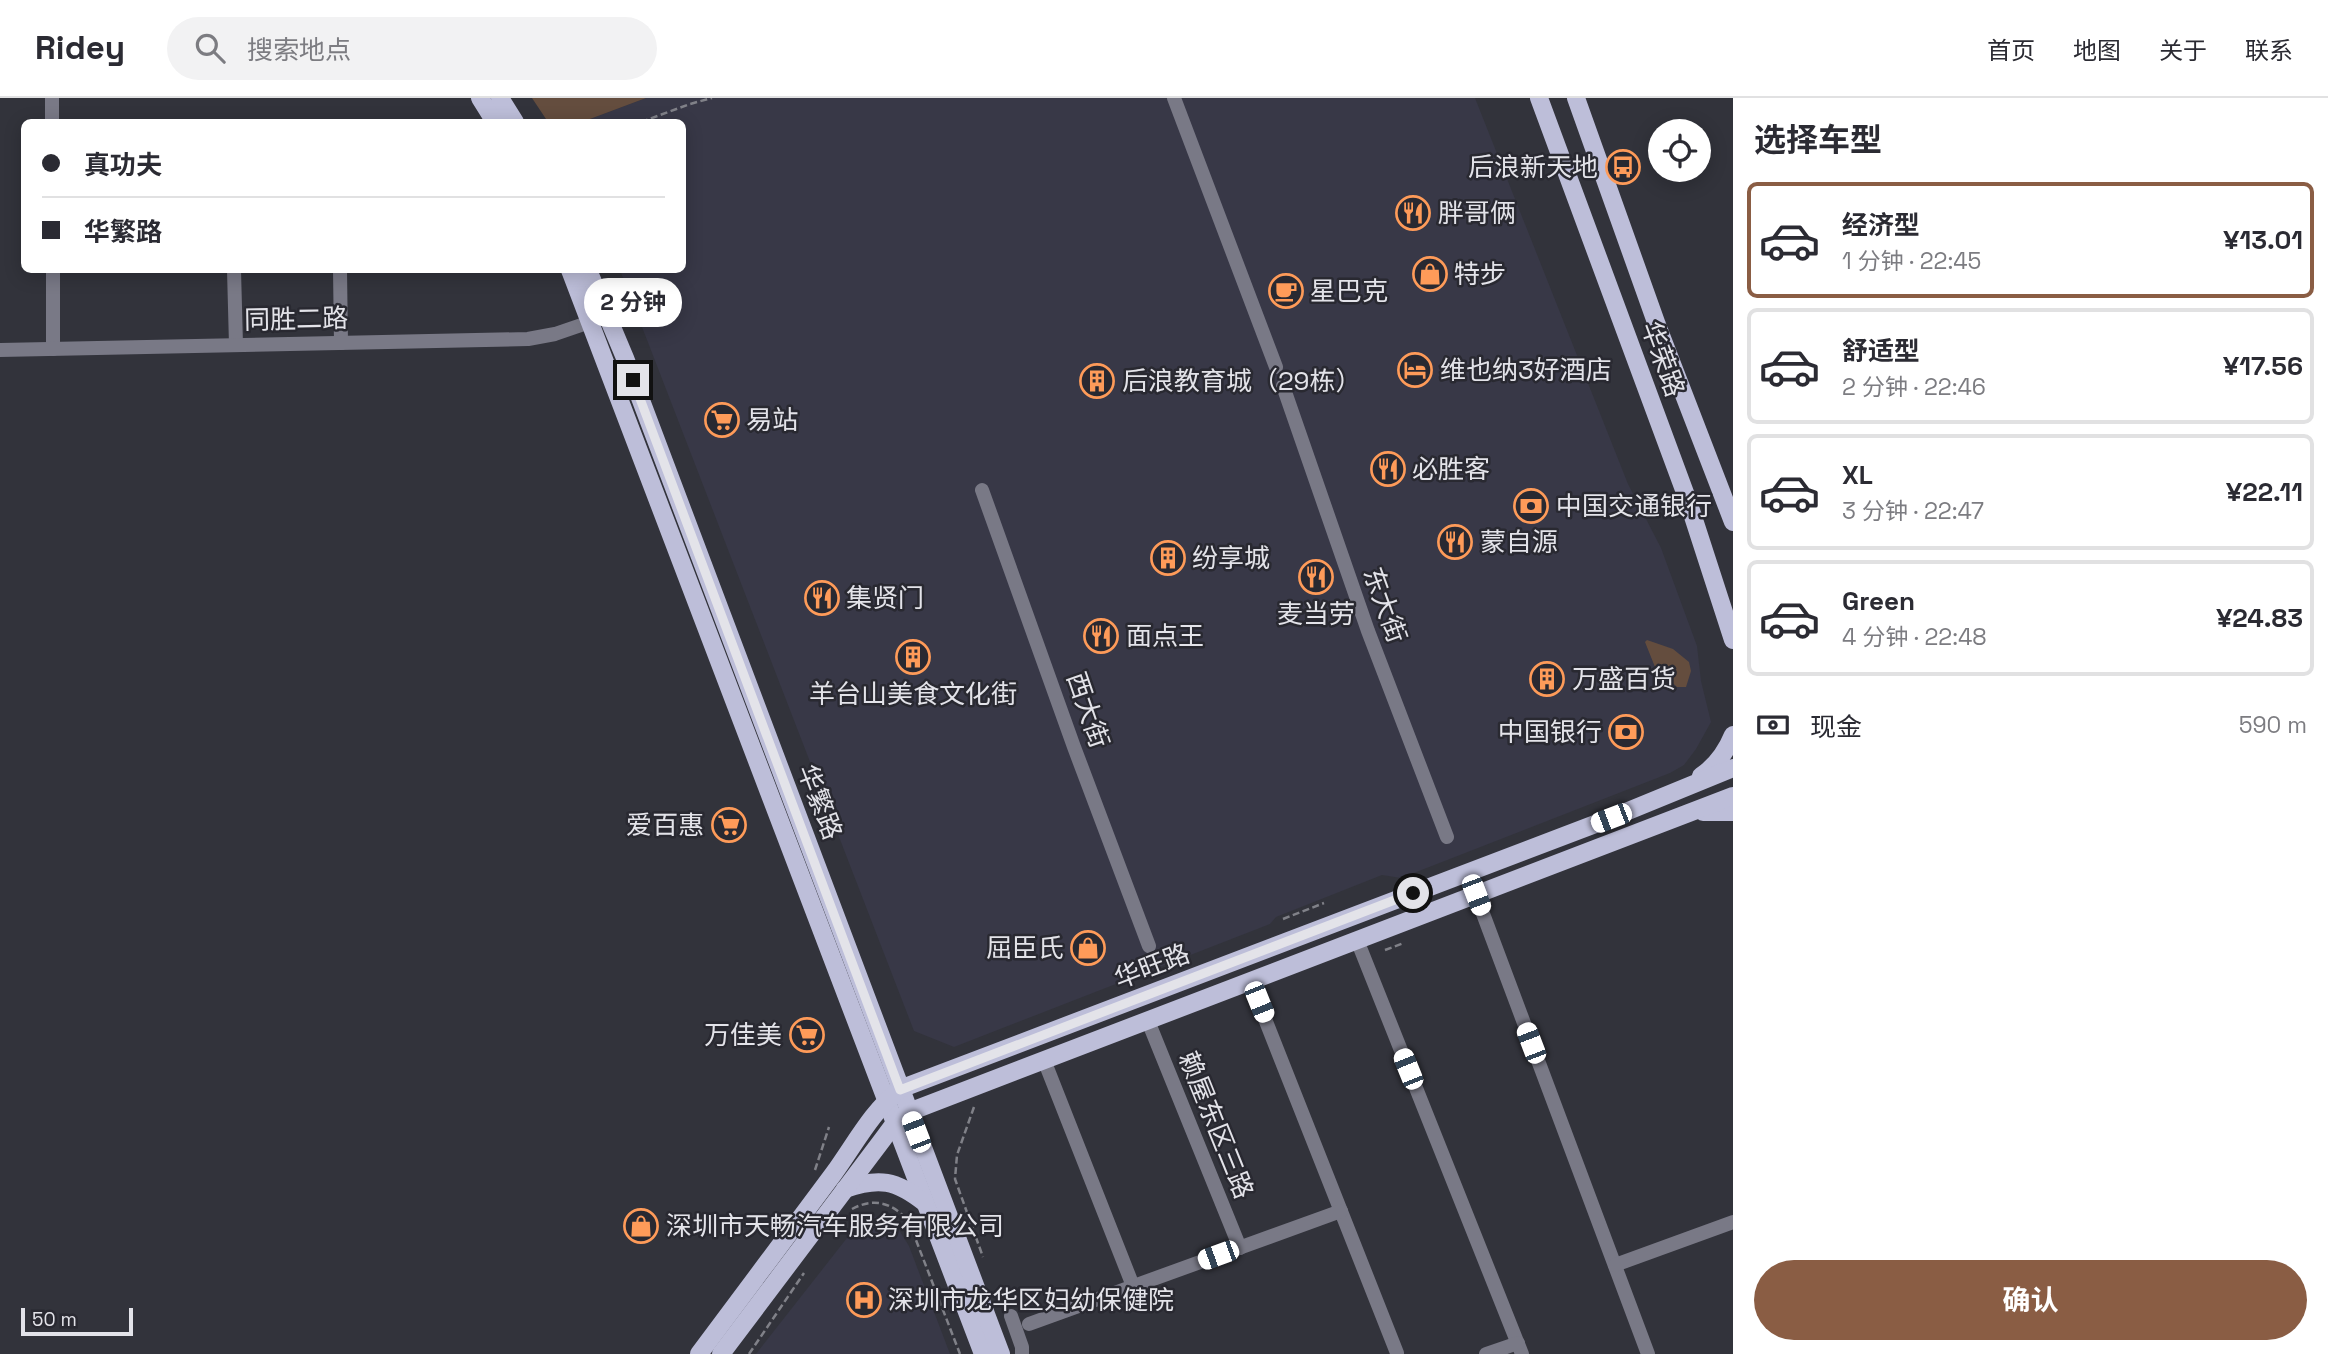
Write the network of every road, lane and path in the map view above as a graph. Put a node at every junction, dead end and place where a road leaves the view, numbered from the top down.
1 (52, 98) edge
2 (480, 98) edge
3 (500, 98) edge
4 (712, 98) edge
5 (1174, 98) edge
6 (1539, 98) edge
7 (1576, 98) edge
8 (52, 119) edge
9 (493, 119) edge
10 (513, 119) edge
11 (649, 119) edge
12 (53, 273) edge
13 (234, 273) edge
14 (340, 273) edge
15 (571, 273) edge
16 (589, 273) edge
17 (590, 322) junction
18 (341, 343) junction
19 (236, 345) junction
20 (53, 349) junction
21 (0, 350) edge
22 (1276, 367) dead end
23 (1283, 386) dead end
24 (982, 490) dead end
25 (1733, 522) edge
26 (1733, 640) edge
27 (1733, 735) edge
28 (1733, 768) edge
29 (1680, 789) junction
30 (1733, 796) edge
31 (1733, 812) edge
32 (1686, 814) junction
33 (1447, 837) dead end
34 (1476, 895) junction
35 (1324, 903) dead end
36 (1283, 919) dead end
37 (1357, 940) junction
38 (1404, 943) dead end
39 (1149, 946) dead end
40 (1385, 950) dead end
41 (1250, 981) junction
42 (1148, 1020) junction
43 (1044, 1060) junction
44 (900, 1090) junction
45 (885, 1101) junction
46 (974, 1107) dead end
47 (909, 1112) junction
48 (894, 1124) junction
49 (845, 1189) junction
50 (925, 1203) junction
51 (849, 1211) dead end
52 (1341, 1211) junction
53 (1733, 1222) edge
54 (1240, 1248) junction
55 (984, 1258) dead end
56 (1615, 1265) junction
57 (806, 1271) dead end
58 (1133, 1286) junction
59 (1011, 1316) dead end
60 (1029, 1324) dead end
61 (1520, 1348) edge
62 (1397, 1353) edge
63 (699, 1354) edge
64 (721, 1354) edge
65 (748, 1354) edge
66 (960, 1354) edge
67 (983, 1354) edge
68 (1001, 1354) edge
69 (1022, 1354) edge
70 (1486, 1354) edge
71 (1648, 1354) edge

1 - 8 street
2 - 9 main road
3 - 10 main road
4 - 11 path
5 - 22 street
6 - 26 main road, 华荣路
7 - 25 main road, 华荣路
12 - 20 street
13 - 19 street
14 - 18 street
15 - 17 main road, 华繁路
16 - 44 main road, 华繁路
17 - 18 street, 同胜二路
17 - 45 main road, 华繁路
18 - 19 street, 同胜二路
19 - 20 street, 同胜二路
20 - 21 street, 同胜二路
23 - 33 street, 东大街
24 - 39 street, 西大街
27 - 29 main road
28 - 29 main road, 华旺路
29 - 44 main road, 华旺路
30 - 32 main road, 华旺路
31 - 32 main road
32 - 34 main road, 华旺路
34 - 37 main road, 华旺路
34 - 56 street
35 - 36 path
37 - 41 main road, 华旺路
37 - 61 street
38 - 40 path
41 - 42 main road, 华旺路
41 - 52 street
42 - 43 main road, 华旺路
42 - 54 street, 赖屋东区三路
43 - 47 main road, 华旺路
43 - 58 street
44 - 45 main road, 华旺路
44 - 47 main road, 华繁路
45 - 48 main road, 华繁路
45 - 63 main road, 华旺路
46 - 55 path
47 - 48 main road, 华旺路
47 - 68 main road, 华繁路
48 - 49 main road, 华旺路
48 - 50 main road, 华繁路
49 - 50 main road
49 - 64 main road, 华旺路
50 - 67 main road, 华繁路
51 - 66 path
52 - 54 street
52 - 62 street
53 - 56 street
54 - 58 street
56 - 71 street
57 - 65 path
58 - 60 street
59 - 69 street
61 - 70 street

